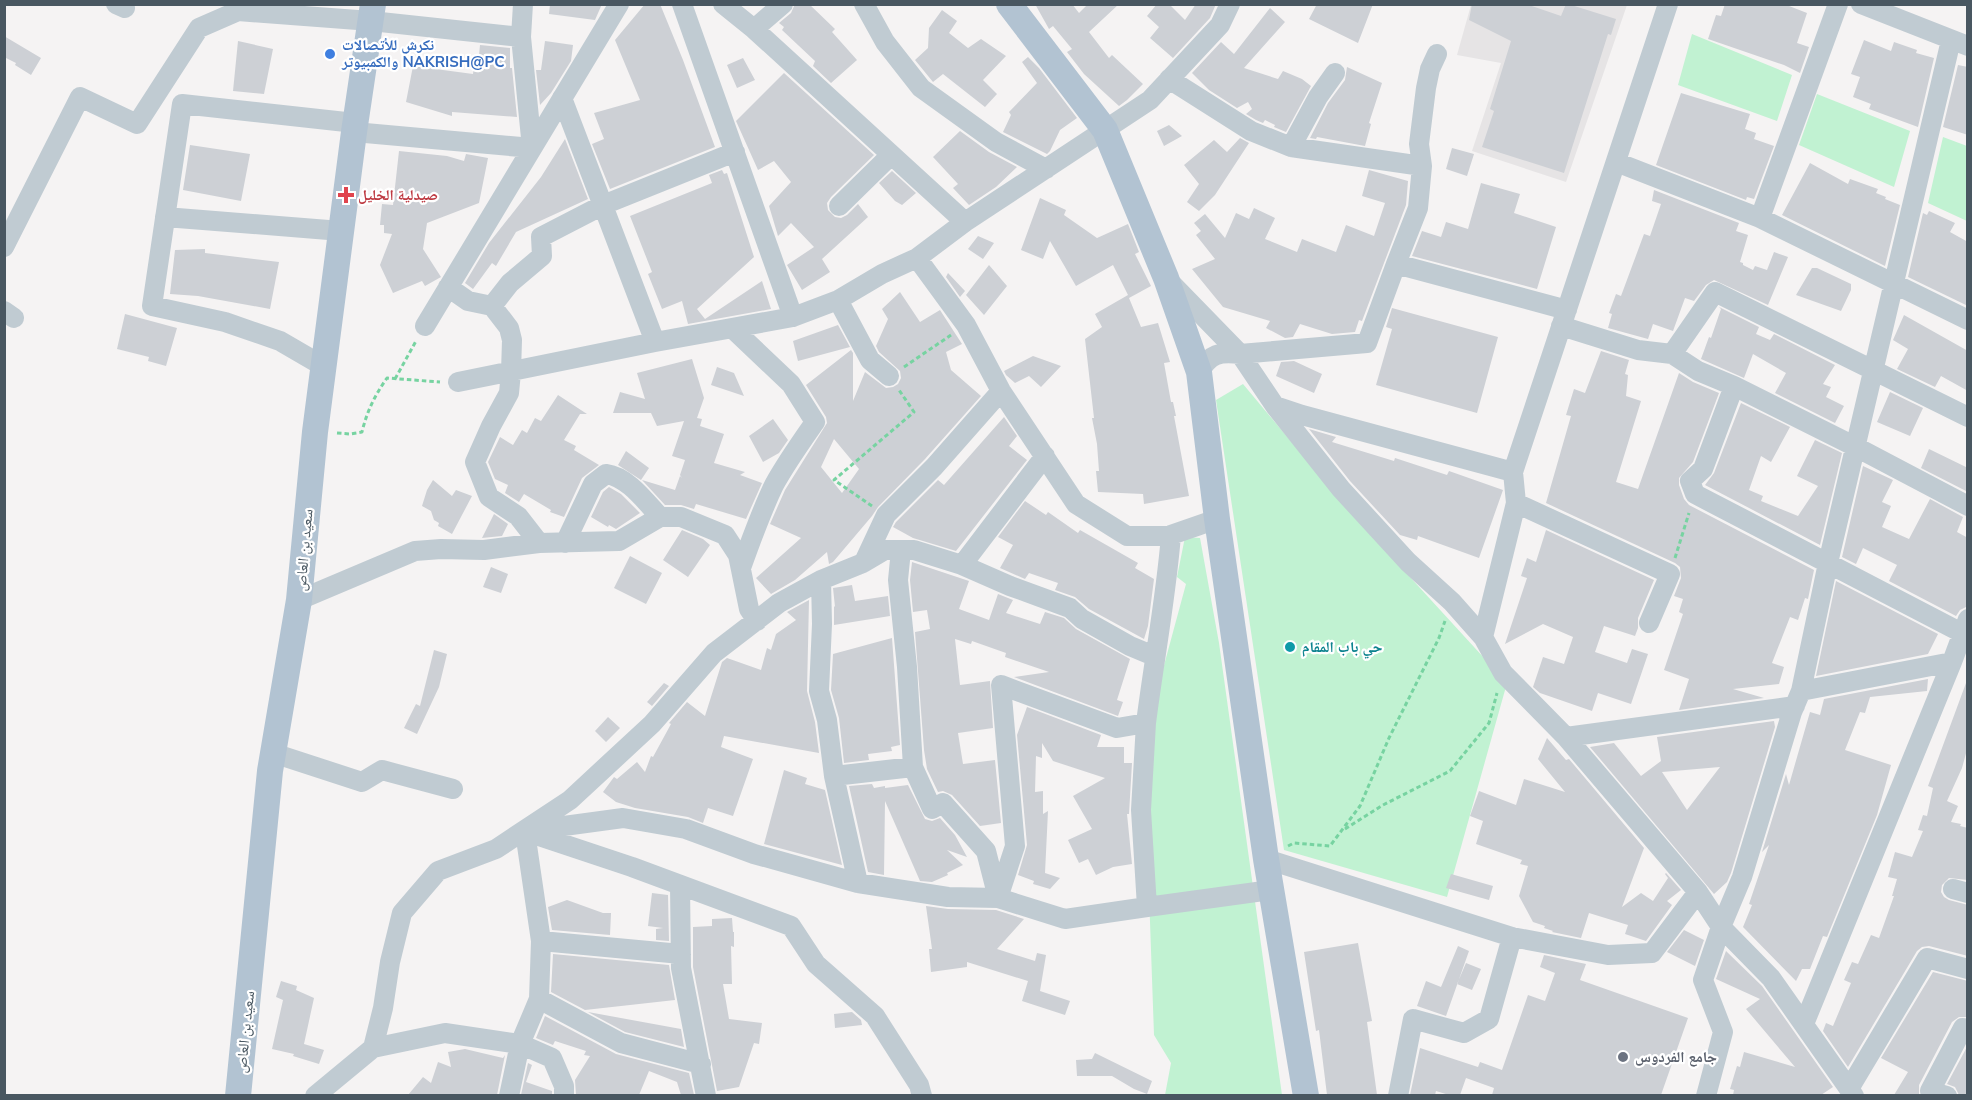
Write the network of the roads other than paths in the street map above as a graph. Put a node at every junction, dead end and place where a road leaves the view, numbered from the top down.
1 (523, 4) edge
2 (619, 4) edge
3 (682, 4) edge
4 (723, 4) edge
5 (783, 4) edge
6 (864, 4) edge
7 (1009, 4) edge
8 (1230, 4) edge
9 (1668, 4) edge
10 (1838, 4) edge
11 (1861, 4) edge
12 (234, 8) edge
13 (372, 13) edge
14 (754, 29) junction
15 (521, 37) junction
16 (1959, 43) edge
17 (1437, 54) dead end
18 (1335, 73) dead end
19 (1169, 79) junction
20 (562, 98) junction
21 (355, 128) junction
22 (1105, 130) junction
23 (1291, 147) junction
24 (532, 148) junction
25 (735, 152) junction
26 (891, 155) junction
27 (1616, 162) junction
28 (1422, 166) junction
29 (1046, 169) junction
30 (603, 205) junction
31 (839, 206) dead end
32 (165, 217) junction
33 (1760, 218) junction
34 (965, 222) junction
35 (341, 231) junction
36 (4, 248) edge
37 (916, 258) junction
38 (1396, 264) junction
39 (1166, 278) junction
40 (1894, 285) junction
41 (448, 287) junction
42 (838, 300) junction
43 (492, 306) junction
44 (793, 317) junction
45 (1564, 318) junction
46 (1968, 320) edge
47 (424, 326) road end
48 (733, 329) junction
49 (655, 342) junction
50 (1240, 354) junction
51 (1672, 354) junction
52 (323, 366) junction
53 (1874, 370) junction
54 (511, 372) junction
55 (1199, 372) junction
56 (890, 376) road end
57 (458, 382) road end
58 (1734, 386) junction
59 (1001, 391) junction
60 (1275, 406) junction
61 (1968, 417) edge
62 (1856, 447) junction
63 (1045, 456) junction
64 (1514, 472) junction
65 (1516, 503) junction
66 (1968, 506) edge
67 (660, 517) junction
68 (1217, 519) junction
69 (1171, 535) junction
70 (538, 543) junction
71 (565, 543) junction
72 (901, 550) junction
73 (864, 562) junction
74 (1828, 563) junction
75 (962, 565) junction
76 (741, 568) junction
77 (821, 580) junction
78 (300, 600) junction
79 (757, 621) junction
80 (1649, 623) dead end
81 (1965, 626) edge
82 (1483, 637) junction
83 (1154, 656) junction
84 (1952, 662) junction
85 (1798, 698) junction
86 (1146, 723) junction
87 (1566, 737) junction
88 (273, 753) junction
89 (913, 767) junction
90 (834, 776) junction
91 (453, 789) dead end
92 (525, 832) junction
93 (1266, 859) junction
94 (858, 883) junction
95 (680, 885) junction
96 (1271, 890) junction
97 (1698, 892) junction
98 (998, 898) junction
99 (1147, 908) junction
100 (1721, 927) junction
101 (1512, 936) junction
102 (541, 941) junction
103 (681, 954) junction
104 (1968, 969) edge
105 (539, 999) junction
106 (1804, 1024) junction
107 (1968, 1029) edge
108 (520, 1044) junction
109 (373, 1048) junction
110 (701, 1064) junction
111 (1851, 1092) edge
112 (239, 1093) edge
113 (315, 1095) edge
114 (509, 1095) edge
115 (564, 1095) edge
116 (706, 1095) edge
117 (922, 1095) edge
118 (1306, 1095) edge
119 (1398, 1095) edge
120 (1706, 1095) edge
121 (1947, 1095) edge

1 - 15 street
2 - 20 street
3 - 25 street
4 - 14 street
5 - 14 street
6 - 29 street
7 - 22 main road
8 - 19 street
9 - 27 street
10 - 33 street
11 - 16 street
12 - 13 street
12 - 36 street
13 - 15 street
13 - 21 main road, سعيد بن العاص
14 - 26 street
15 - 24 street
16 - 40 street
17 - 28 street
18 - 23 street
19 - 22 street
19 - 23 street
20 - 24 street
20 - 30 street
21 - 24 street
21 - 32 street
21 - 35 main road, سعيد بن العاص
22 - 29 street
22 - 39 main road
23 - 28 street
24 - 41 street
25 - 30 street
25 - 44 street
26 - 31 street
26 - 34 street
27 - 33 street
27 - 45 street
28 - 38 street
29 - 34 street
30 - 43 street
30 - 49 street
32 - 35 street
32 - 52 street
33 - 40 street
34 - 37 street
35 - 52 main road, سعيد بن العاص
37 - 42 street
37 - 59 street
38 - 45 street
38 - 50 street
39 - 50 street
39 - 55 main road
40 - 46 street
40 - 53 street
41 - 43 street
41 - 47 street
42 - 44 street
42 - 56 street
43 - 54 street
44 - 48 street
45 - 51 street
45 - 64 street
48 - 49 street
48 - 76 street
49 - 54 street
50 - 55 street
50 - 60 street
51 - 53 street
51 - 58 street
52 - 78 main road, سعيد بن العاص
53 - 61 street
53 - 62 street
54 - 57 street
54 - 70 street
55 - 68 main road
58 - 62 street
58 - 74 street
59 - 63 street
59 - 73 street
60 - 64 street
60 - 82 street
62 - 66 street
62 - 74 street
63 - 69 street
63 - 75 street
64 - 65 street
65 - 80 street
65 - 82 street
67 - 71 street
67 - 71 street
67 - 76 street
68 - 69 street
68 - 93 main road
69 - 83 street
70 - 71 street
70 - 78 street
72 - 73 street
72 - 75 street
72 - 89 street
73 - 77 street
74 - 81 street
74 - 85 street
75 - 83 street
76 - 79 street
77 - 79 street
77 - 90 street
78 - 88 main road, سعيد بن العاص
79 - 92 street
81 - 84 street
82 - 87 street
83 - 86 street
84 - 85 street
84 - 106 street
85 - 87 street
85 - 100 street
86 - 98 street
86 - 99 street
87 - 97 street
88 - 91 street
88 - 112 main road, سعيد بن العاص
89 - 90 street
89 - 98 street
90 - 94 street
92 - 94 street
92 - 95 street
92 - 102 street
92 - 109 street
93 - 96 main road
93 - 101 street
94 - 98 street
95 - 103 street
95 - 117 street
96 - 99 street
96 - 118 main road
97 - 100 street
97 - 101 street
98 - 99 street
100 - 106 street
100 - 120 street
101 - 119 street
102 - 103 street
102 - 105 street
103 - 110 street
104 - 111 street
105 - 108 street
105 - 110 street
106 - 111 street
107 - 121 street
108 - 109 street
108 - 114 street
108 - 115 street
109 - 113 street
110 - 116 street

